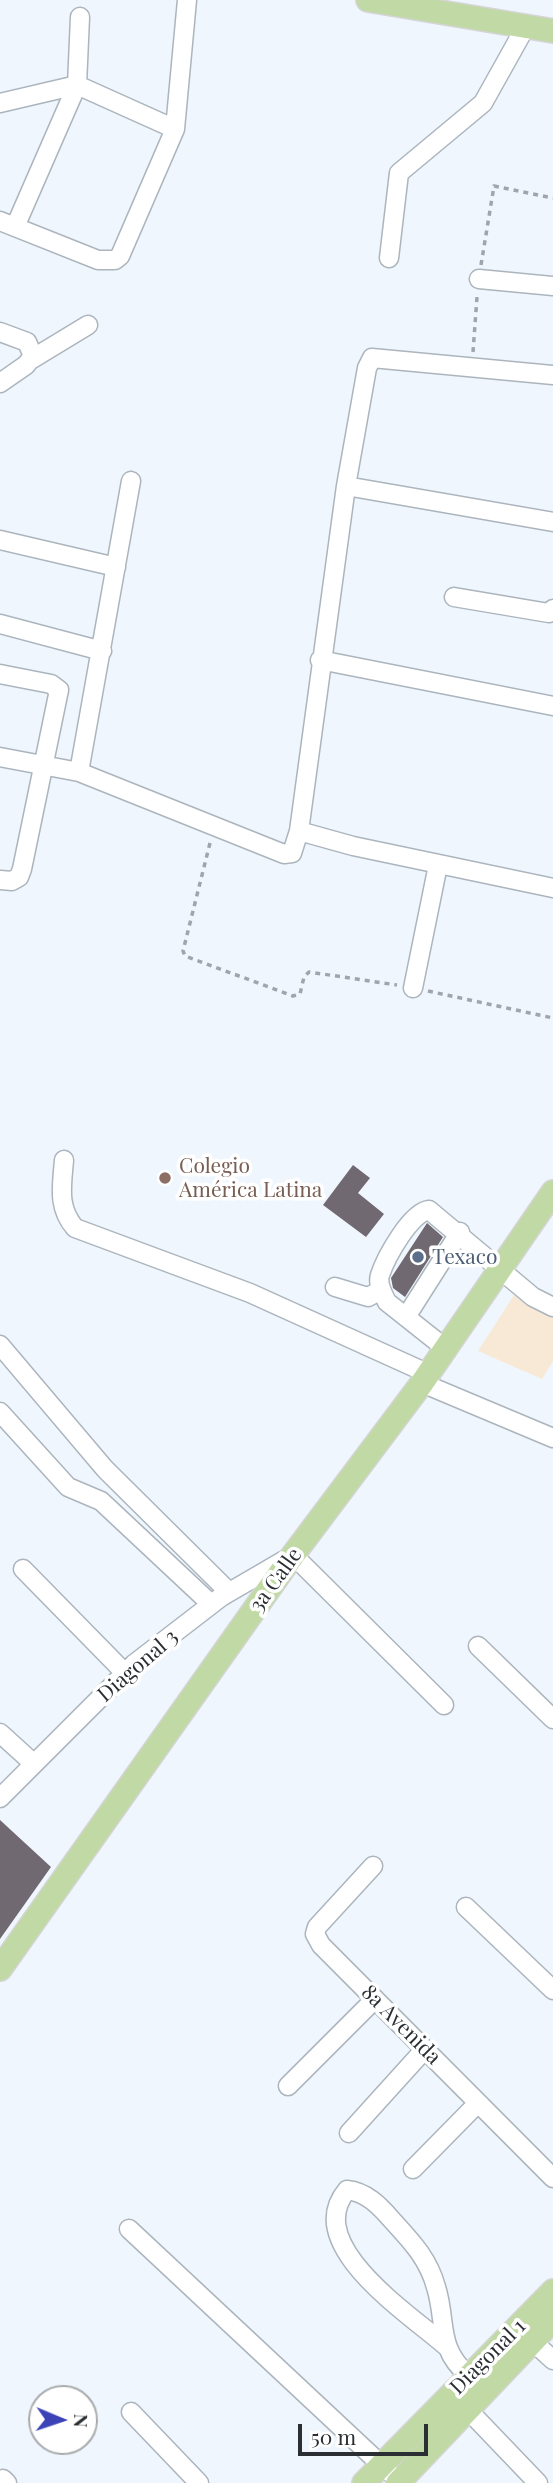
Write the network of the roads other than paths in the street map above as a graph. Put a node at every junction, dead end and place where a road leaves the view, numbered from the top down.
1 (187, 0) edge
2 (368, 0) edge
3 (453, 6) edge
4 (80, 17) dead end
5 (526, 26) junction
6 (553, 31) edge
7 (77, 85) junction
8 (0, 103) edge
9 (175, 130) junction
10 (7, 224) edge
11 (389, 258) dead end
12 (479, 279) dead end
13 (553, 286) edge
14 (88, 325) dead end
15 (0, 332) edge
16 (32, 359) junction
17 (553, 375) edge
18 (0, 383) edge
19 (131, 481) dead end
20 (346, 486) junction
21 (553, 522) edge
22 (0, 540) edge
23 (116, 567) junction
24 (454, 597) dead end
25 (553, 609) edge
26 (0, 624) edge
27 (102, 652) junction
28 (320, 660) junction
29 (0, 674) edge
30 (553, 706) edge
31 (0, 757) edge
32 (42, 765) junction
33 (79, 772) junction
34 (299, 831) junction
35 (438, 865) junction
36 (0, 880) edge
37 (553, 888) edge
38 (413, 988) road end
39 (64, 1160) dead end
40 (551, 1197) edge
41 (460, 1233) junction
42 (500, 1269) junction
43 (335, 1287) dead end
44 (381, 1290) junction
45 (553, 1307) edge
46 (405, 1317) junction
47 (0, 1345) edge
48 (445, 1348) junction
49 (426, 1378) junction
50 (0, 1412) edge
51 (553, 1438) edge
52 (293, 1555) junction
53 (23, 1569) dead end
54 (229, 1592) junction
55 (211, 1604) junction
56 (478, 1646) dead end
57 (125, 1673) junction
58 (444, 1705) dead end
59 (553, 1719) edge
60 (0, 1732) edge
61 (33, 1763) junction
62 (0, 1798) edge
63 (373, 1866) dead end
64 (466, 1907) dead end
65 (0, 1969) edge
66 (553, 1990) edge
67 (375, 1999) junction
68 (425, 2049) junction
69 (288, 2086) dead end
70 (478, 2103) junction
71 (349, 2133) dead end
72 (413, 2169) dead end
73 (553, 2178) edge
74 (130, 2229) dead end
75 (551, 2297) edge
76 (553, 2320) edge
77 (532, 2341) junction
78 (447, 2347) junction
79 (553, 2360) edge
80 (469, 2376) junction
81 (469, 2411) junction
82 (131, 2412) dead end
83 (370, 2478) edge
84 (398, 2482) edge
85 (199, 2483) edge
86 (538, 2483) edge

1 - 9 street
2 - 3 main road
3 - 5 main road
4 - 7 street
5 - 6 main road
5 - 11 street
7 - 8 street
7 - 9 street
7 - 10 street
9 - 10 street
12 - 13 street
14 - 16 street
15 - 16 street
16 - 18 street
17 - 20 street
19 - 23 street
20 - 21 street
20 - 28 street
22 - 23 street
23 - 27 street
24 - 25 street
26 - 27 street
27 - 33 street
28 - 30 street
28 - 34 street
29 - 32 street
31 - 32 street
32 - 33 street
32 - 36 street
33 - 34 street
34 - 35 street
35 - 37 street
35 - 38 street
39 - 49 street
40 - 42 main road, 3a Calle
41 - 42 street
41 - 44 street
41 - 46 street
42 - 45 street
42 - 48 main road, 3a Calle
43 - 44 street
44 - 46 street
46 - 48 street
47 - 54 street
48 - 49 main road, 3a Calle
49 - 51 street
49 - 52 main road, 3a Calle
50 - 55 street
52 - 54 street, Diagonal 3
52 - 58 street
52 - 65 main road, 3a Calle
53 - 57 street
54 - 55 street, Diagonal 3
55 - 57 street, Diagonal 3
56 - 59 street
57 - 61 street, Diagonal 3
60 - 61 street
61 - 62 street, Diagonal 3
63 - 67 street, 8a Avenida
64 - 66 street
67 - 68 street, 8a Avenida
67 - 69 street
68 - 70 street, 8a Avenida
68 - 71 street
70 - 72 street
70 - 73 street, 8a Avenida
74 - 83 street
75 - 80 main road, Diagonal 1
76 - 77 main road, Diagonal 1
77 - 79 street
77 - 81 main road, Diagonal 1
78 - 78 street
78 - 80 street
80 - 83 main road, Diagonal 1
81 - 84 main road, Diagonal 1
81 - 86 street
82 - 85 street
83 - 84 street

